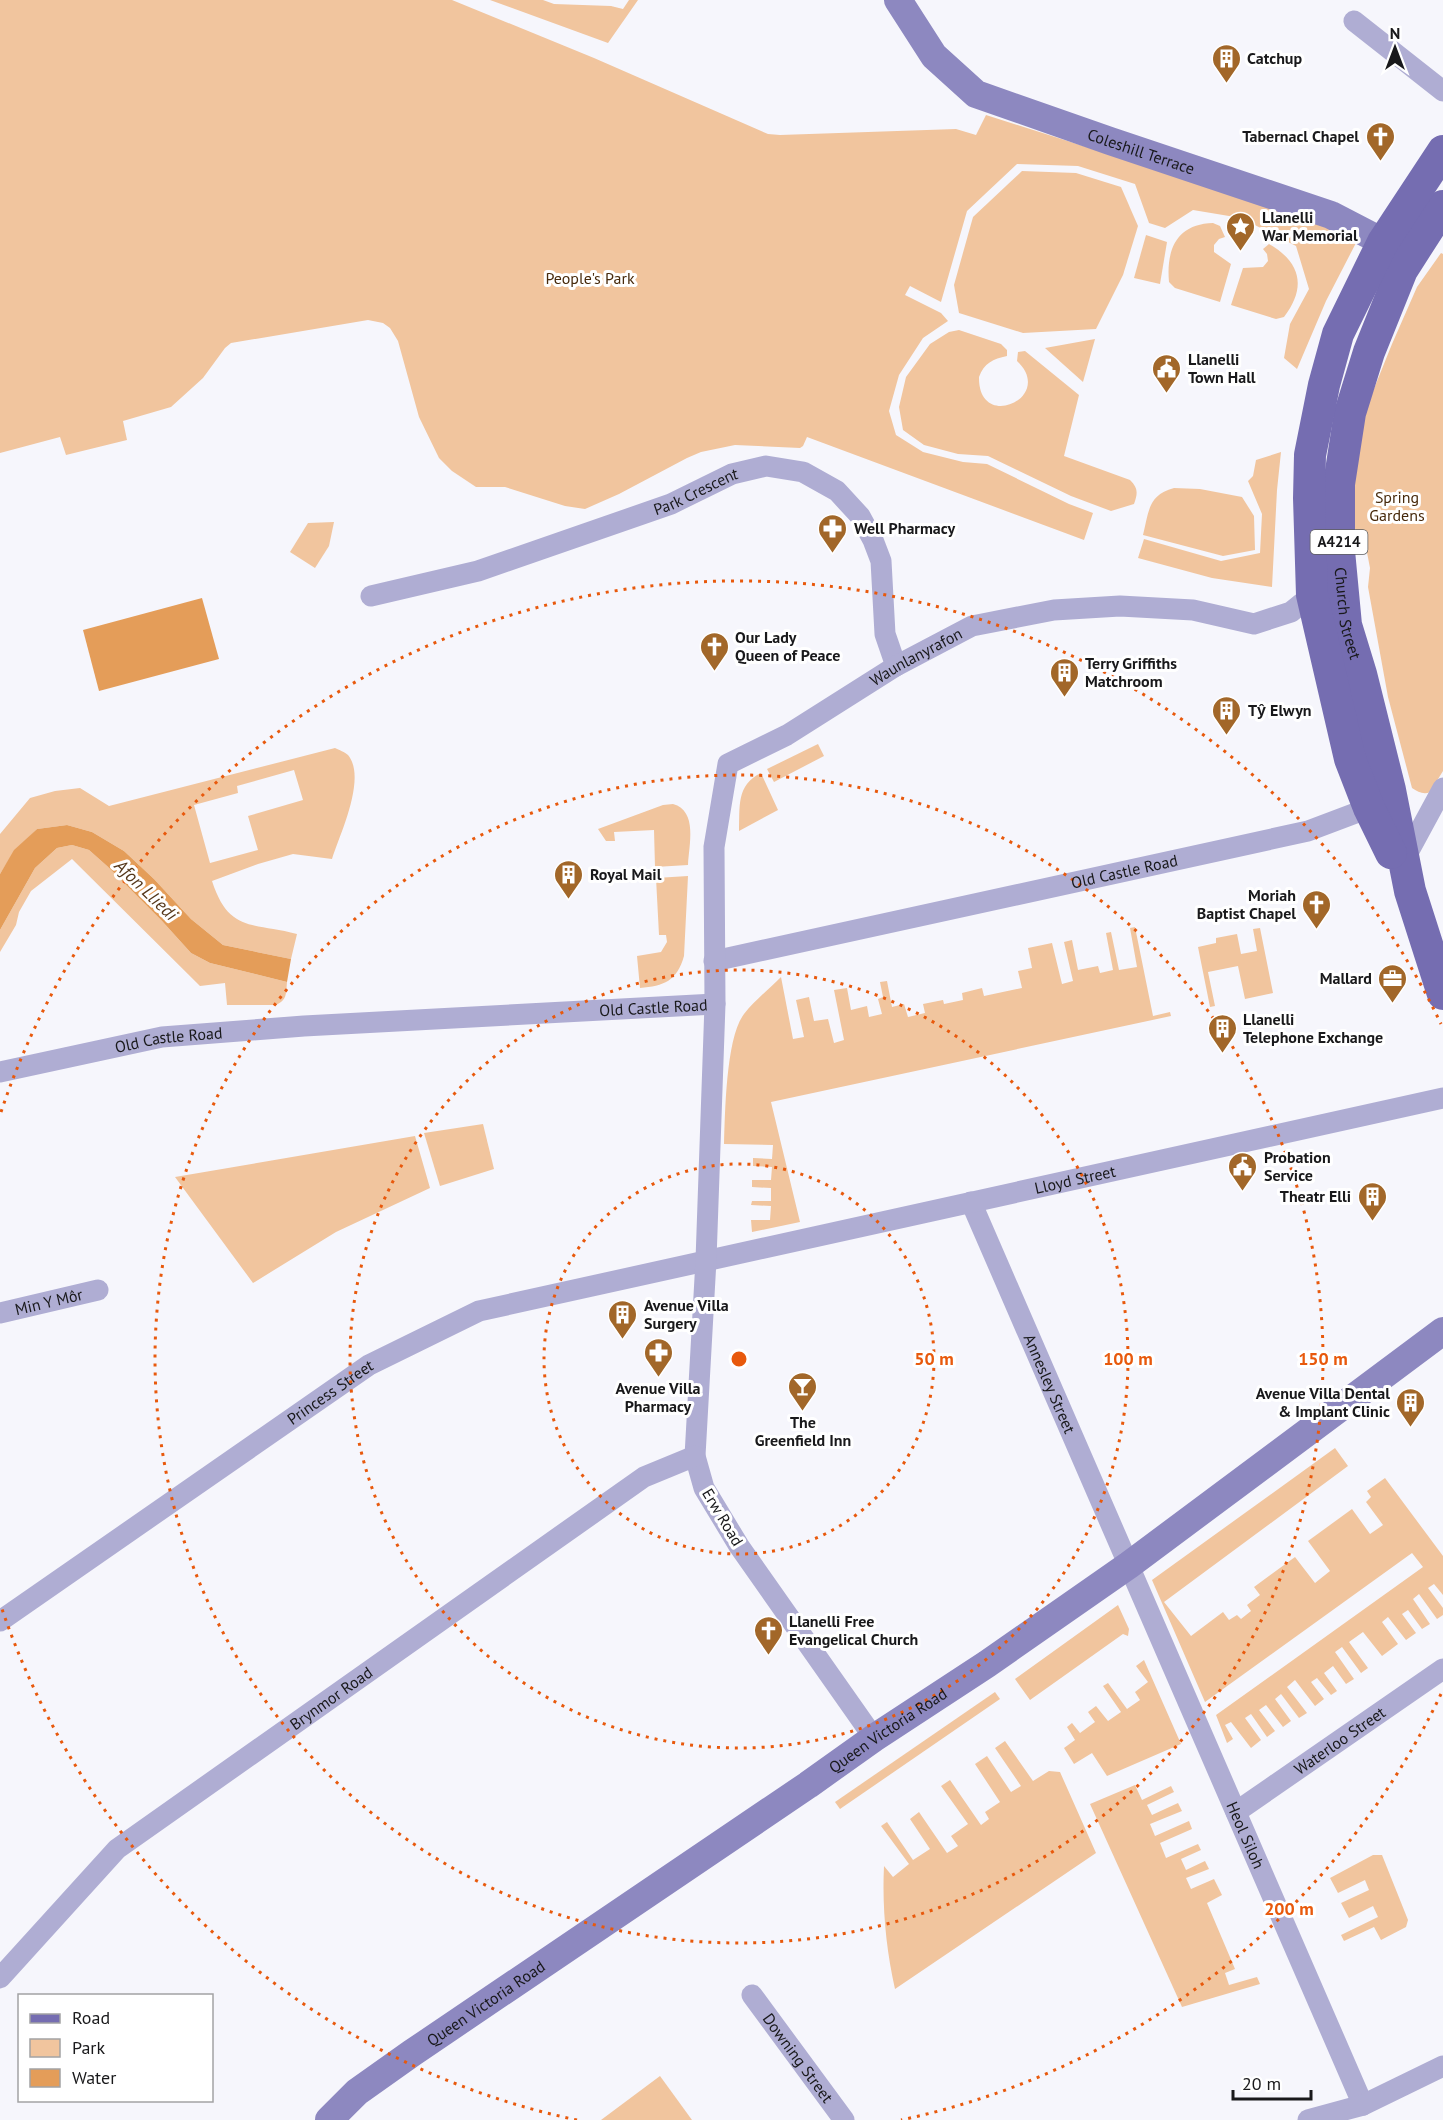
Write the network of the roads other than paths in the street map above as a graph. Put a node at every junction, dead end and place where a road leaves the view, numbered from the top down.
1 (898, 0) edge
2 (1354, 21) dead end
3 (1443, 90) edge
4 (1443, 151) edge
5 (1443, 206) edge
6 (1423, 238) junction
7 (1383, 242) junction
8 (1312, 595) junction
9 (371, 596) dead end
10 (896, 666) junction
11 (1443, 788) edge
12 (1379, 799) junction
13 (1404, 860) junction
14 (1410, 891) junction
15 (714, 961) junction
16 (1443, 994) edge
17 (715, 1004) junction
18 (0, 1072) edge
19 (1443, 1098) edge
20 (971, 1202) junction
21 (706, 1260) junction
22 (98, 1290) dead end
23 (0, 1313) edge
24 (1443, 1331) edge
25 (695, 1456) junction
26 (1129, 1565) junction
27 (0, 1621) edge
28 (1443, 1669) edge
29 (874, 1738) junction
30 (1236, 1812) junction
31 (0, 1978) edge
32 (752, 1995) dead end
33 (1443, 2066) edge
34 (1363, 2105) junction
35 (329, 2120) edge
36 (844, 2120) edge
37 (1308, 2120) edge

1 - 7 street, Coleshill Terrace
2 - 3 street
4 - 7 main road, Church Street / A4214
5 - 6 main road, Church Street / A4214
6 - 7 street
6 - 12 main road, Church Street / A4214
7 - 8 main road, Church Street / A4214
8 - 10 street, Waunlanyrafon
8 - 12 main road, A4214
9 - 10 street, Park Crescent
10 - 15 street, Waunlanyrafon
11 - 13 street
12 - 13 main road, Church Street / A4214
12 - 14 main road, A4214
12 - 15 street, Old Castle Road
13 - 14 main road, Church Street / A4214
14 - 16 main road, A4214
15 - 17 street, Old Castle Road
17 - 18 street, Old Castle Road
17 - 21 street, Erw Road
19 - 20 street, Lloyd Street
20 - 21 street, Lloyd Street
20 - 26 street, Annesley Street
21 - 25 street, Erw Road
21 - 27 street, Princess Street
22 - 23 street, Min Y Môr
24 - 26 street, Queen Victoria Road
25 - 29 street, Erw Road
25 - 31 street, Brynmor Road
26 - 29 street, Queen Victoria Road
26 - 30 street, Heol Siloh
28 - 30 street, Waterloo Street
29 - 35 street, Queen Victoria Road
30 - 34 street, Heol Siloh
32 - 36 street, Downing Street
33 - 34 street
34 - 37 street

